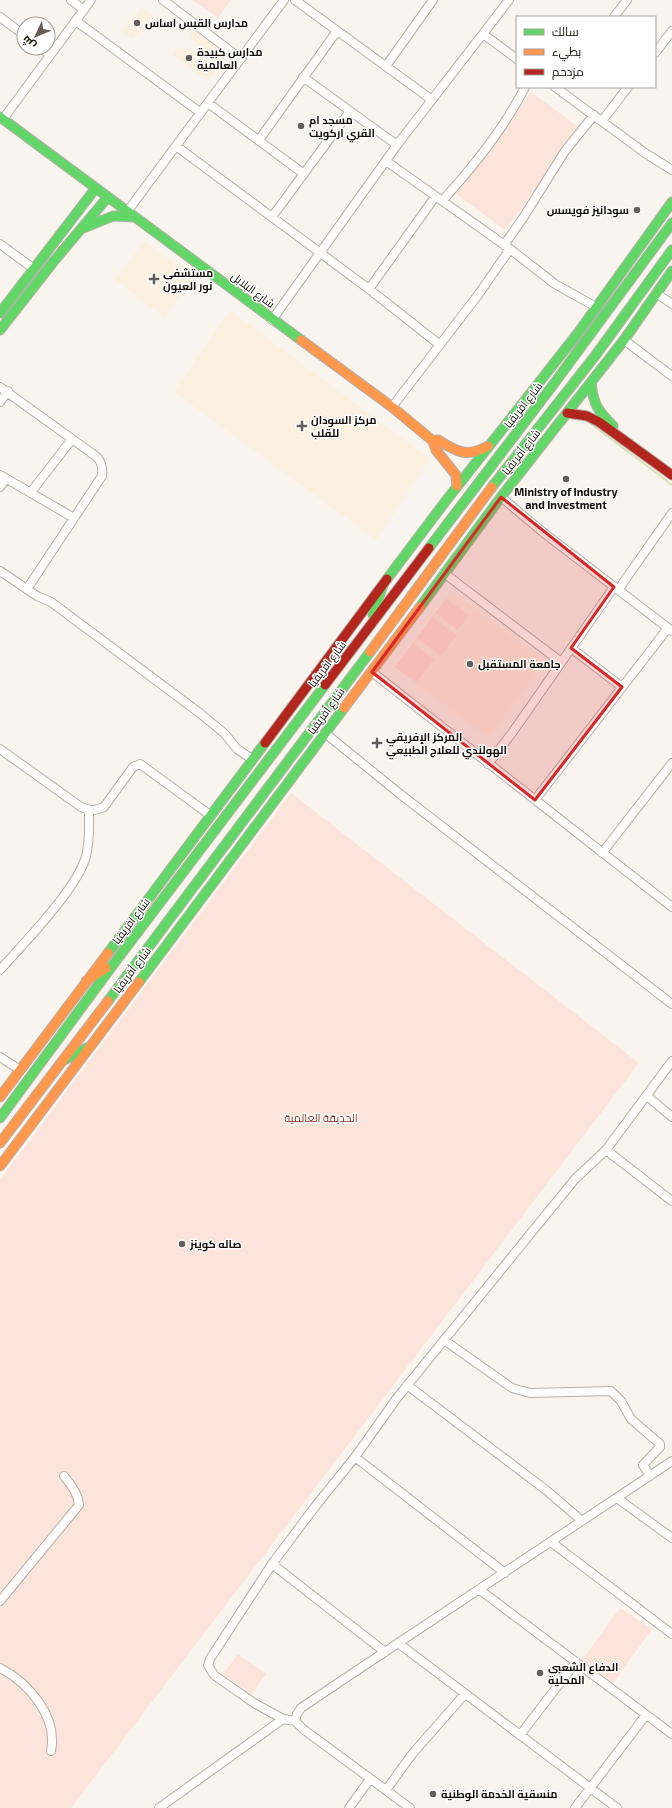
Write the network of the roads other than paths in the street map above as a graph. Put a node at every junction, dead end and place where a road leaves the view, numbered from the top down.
1 (71, 0) edge
2 (91, 0) edge
3 (163, 0) edge
4 (284, 0) edge
5 (295, 0) edge
6 (433, 0) edge
7 (509, 0) edge
8 (627, 0) edge
9 (84, 10) junction
10 (615, 16) edge
11 (0, 17) edge
12 (76, 21) junction
13 (16, 29) edge
14 (337, 31) junction
15 (672, 31) edge
16 (483, 34) junction
17 (56, 47) edge
18 (656, 52) edge
19 (49, 56) edge
20 (516, 58) edge
21 (241, 59) junction
22 (386, 66) junction
23 (303, 77) junction
24 (524, 88) edge
25 (559, 88) edge
26 (627, 88) edge
27 (432, 100) junction
28 (208, 103) junction
29 (350, 112) junction
30 (201, 113) junction
31 (594, 115) junction
32 (2, 118) edge
33 (602, 121) junction
34 (259, 140) junction
35 (397, 145) junction
36 (176, 146) junction
37 (386, 161) junction
38 (672, 170) edge
39 (304, 174) junction
40 (94, 189) junction
41 (107, 198) junction
42 (438, 199) junction
43 (672, 202) edge
44 (131, 214) junction
45 (272, 217) junction
46 (672, 223) edge
47 (79, 230) junction
48 (0, 244) edge
49 (507, 247) junction
50 (318, 252) junction
51 (669, 253) edge
52 (34, 269) junction
53 (670, 274) edge
54 (369, 289) junction
55 (656, 292) junction
56 (672, 304) edge
57 (596, 307) junction
58 (0, 313) edge
59 (272, 320) junction
60 (0, 330) edge
61 (624, 340) junction
62 (440, 345) junction
63 (672, 376) edge
64 (591, 382) junction
65 (0, 387) edge
66 (8, 391) junction
67 (0, 402) edge
68 (392, 407) junction
69 (567, 414) junction
70 (72, 439) junction
71 (432, 441) junction
72 (490, 445) junction
73 (631, 446) junction
74 (672, 475) edge
75 (3, 478) edge
76 (457, 486) junction
77 (0, 487) edge
78 (31, 492) junction
79 (501, 497) junction
80 (672, 513) edge
81 (74, 518) junction
82 (0, 571) edge
83 (444, 573) junction
84 (383, 586) junction
85 (616, 588) junction
86 (27, 589) junction
87 (369, 628) junction
88 (670, 629) edge
89 (571, 648) junction
90 (561, 662) junction
91 (372, 672) junction
92 (622, 687) junction
93 (342, 691) junction
94 (352, 695) junction
95 (325, 733) junction
96 (0, 749) edge
97 (252, 759) junction
98 (672, 763) edge
99 (488, 764) junction
100 (535, 800) junction
101 (89, 810) junction
102 (210, 815) junction
103 (222, 822) junction
104 (236, 831) junction
105 (203, 845) junction
106 (223, 848) junction
107 (602, 853) junction
108 (672, 907) edge
109 (115, 962) junction
110 (0, 970) edge
111 (86, 981) junction
112 (672, 1004) edge
113 (89, 1047) junction
114 (0, 1056) edge
115 (62, 1061) junction
116 (672, 1062) edge
117 (20, 1070) junction
118 (647, 1096) junction
119 (0, 1097) edge
120 (672, 1117) edge
121 (0, 1118) edge
122 (0, 1143) edge
123 (606, 1150) junction
124 (0, 1166) edge
125 (672, 1201) edge
126 (444, 1340) junction
127 (407, 1385) junction
128 (355, 1457) junction
129 (672, 1461) edge
130 (64, 1476) dead end
131 (650, 1476) junction
132 (617, 1498) junction
133 (582, 1521) junction
134 (672, 1538) edge
135 (551, 1542) junction
136 (272, 1564) junction
137 (505, 1573) junction
138 (480, 1590) junction
139 (0, 1601) edge
140 (672, 1634) edge
141 (398, 1643) junction
142 (385, 1652) junction
143 (576, 1662) junction
144 (0, 1668) edge
145 (465, 1694) junction
146 (646, 1715) junction
147 (283, 1719) junction
148 (295, 1721) junction
149 (672, 1734) edge
150 (520, 1735) junction
151 (51, 1751) dead end
152 (370, 1779) junction
153 (591, 1788) junction
154 (386, 1790) junction
155 (160, 1808) edge
156 (349, 1808) edge
157 (410, 1808) edge
158 (575, 1808) edge
159 (617, 1808) edge

1 - 9 street
2 - 9 street
3 - 21 street
4 - 21 street
5 - 14 street
6 - 22 street
7 - 16 street
8 - 10 street
9 - 12 street
11 - 13 street
12 - 17 street
12 - 30 street
14 - 22 street
14 - 23 street
15 - 18 street
16 - 20 street
16 - 27 street
19 - 32 street
21 - 28 street
22 - 27 street
23 - 29 street
23 - 34 street
24 - 42 street
25 - 31 street
26 - 33 street
27 - 35 street
28 - 30 street
28 - 34 street
29 - 35 street
29 - 39 street
30 - 36 street
31 - 33 street
31 - 49 street
32 - 40 main road, شارع البلابل
33 - 38 street
34 - 39 street
35 - 37 street
36 - 44 street
36 - 45 street
37 - 42 street
37 - 50 street
39 - 45 street
40 - 41 main road, شارع البلابل
40 - 52 main road
41 - 44 main road, شارع البلابل
41 - 47 main road
42 - 49 street
42 - 54 street
43 - 57 main road
44 - 47 main road
44 - 59 main road, شارع البلابل
45 - 50 street
46 - 87 main road, شارع افريقيا
47 - 60 main road
48 - 52 street
49 - 57 street
49 - 62 street
50 - 54 street
50 - 59 street
51 - 53 main road
51 - 93 main road
52 - 58 main road
53 - 55 main road, شارع أفريقيا
54 - 62 street
55 - 56 street
55 - 61 main road, شارع أفريقيا
57 - 72 main road
59 - 68 main road, شارع البلابل
61 - 63 street
61 - 64 main road, شارع أفريقيا
62 - 68 street
64 - 69 main road, شارع أفريقيا
64 - 73 main road
65 - 66 street
66 - 67 street
66 - 70 street
68 - 71 main road, شارع البلابل
69 - 73 main road
69 - 79 main road, شارع أفريقيا
70 - 78 street
70 - 81 street
71 - 72 main road, شارع البلابل
71 - 76 main road, شارع البلابل
72 - 76 main road
73 - 74 main road
75 - 77 street
75 - 78 street
76 - 84 main road
78 - 81 street
79 - 83 main road, شارع أفريقيا
79 - 85 street
80 - 85 street
81 - 86 street
82 - 86 street
83 - 90 street
83 - 91 main road, شارع أفريقيا
84 - 87 main road
84 - 97 main road
85 - 88 street
85 - 89 street
86 - 97 street
87 - 103 main road, شارع افريقيا
88 - 92 street
89 - 90 street
89 - 92 street
90 - 99 street
91 - 94 main road, شارع أفريقيا
91 - 99 street
92 - 100 street
93 - 94 main road
93 - 104 main road
94 - 95 main road, شارع أفريقيا
95 - 112 street
95 - 113 main road, شارع أفريقيا
96 - 101 street
97 - 102 main road
98 - 107 street
99 - 100 street
100 - 107 street
101 - 102 street
101 - 110 street
102 - 111 main road
103 - 104 main road
103 - 105 main road, شارع افريقيا
104 - 106 main road
105 - 106 main road
105 - 109 main road, شارع افريقيا
106 - 115 main road
107 - 108 street
109 - 111 main road
109 - 121 main road, شارع افريقيا
111 - 117 main road
113 - 115 main road
113 - 124 main road, شارع أفريقيا
114 - 117 street
115 - 122 main road
116 - 118 street
117 - 119 main road
118 - 120 street
118 - 123 street
123 - 125 street
123 - 126 street
126 - 127 street
126 - 131 street
127 - 128 street
127 - 133 street
128 - 136 street
128 - 137 street
129 - 131 street
130 - 139 street
131 - 132 street
132 - 133 street
132 - 134 street
133 - 135 street
135 - 137 street
135 - 140 street
136 - 142 street
136 - 147 street
137 - 138 street
138 - 141 street
138 - 143 street
141 - 142 street
141 - 145 street
142 - 148 street
143 - 146 street
143 - 150 street
144 - 151 street
145 - 150 street
145 - 154 street
146 - 149 street
146 - 153 street
147 - 148 street
147 - 155 street
148 - 152 street
150 - 153 street
152 - 154 street
152 - 156 street
153 - 158 street
153 - 159 street
154 - 157 street

